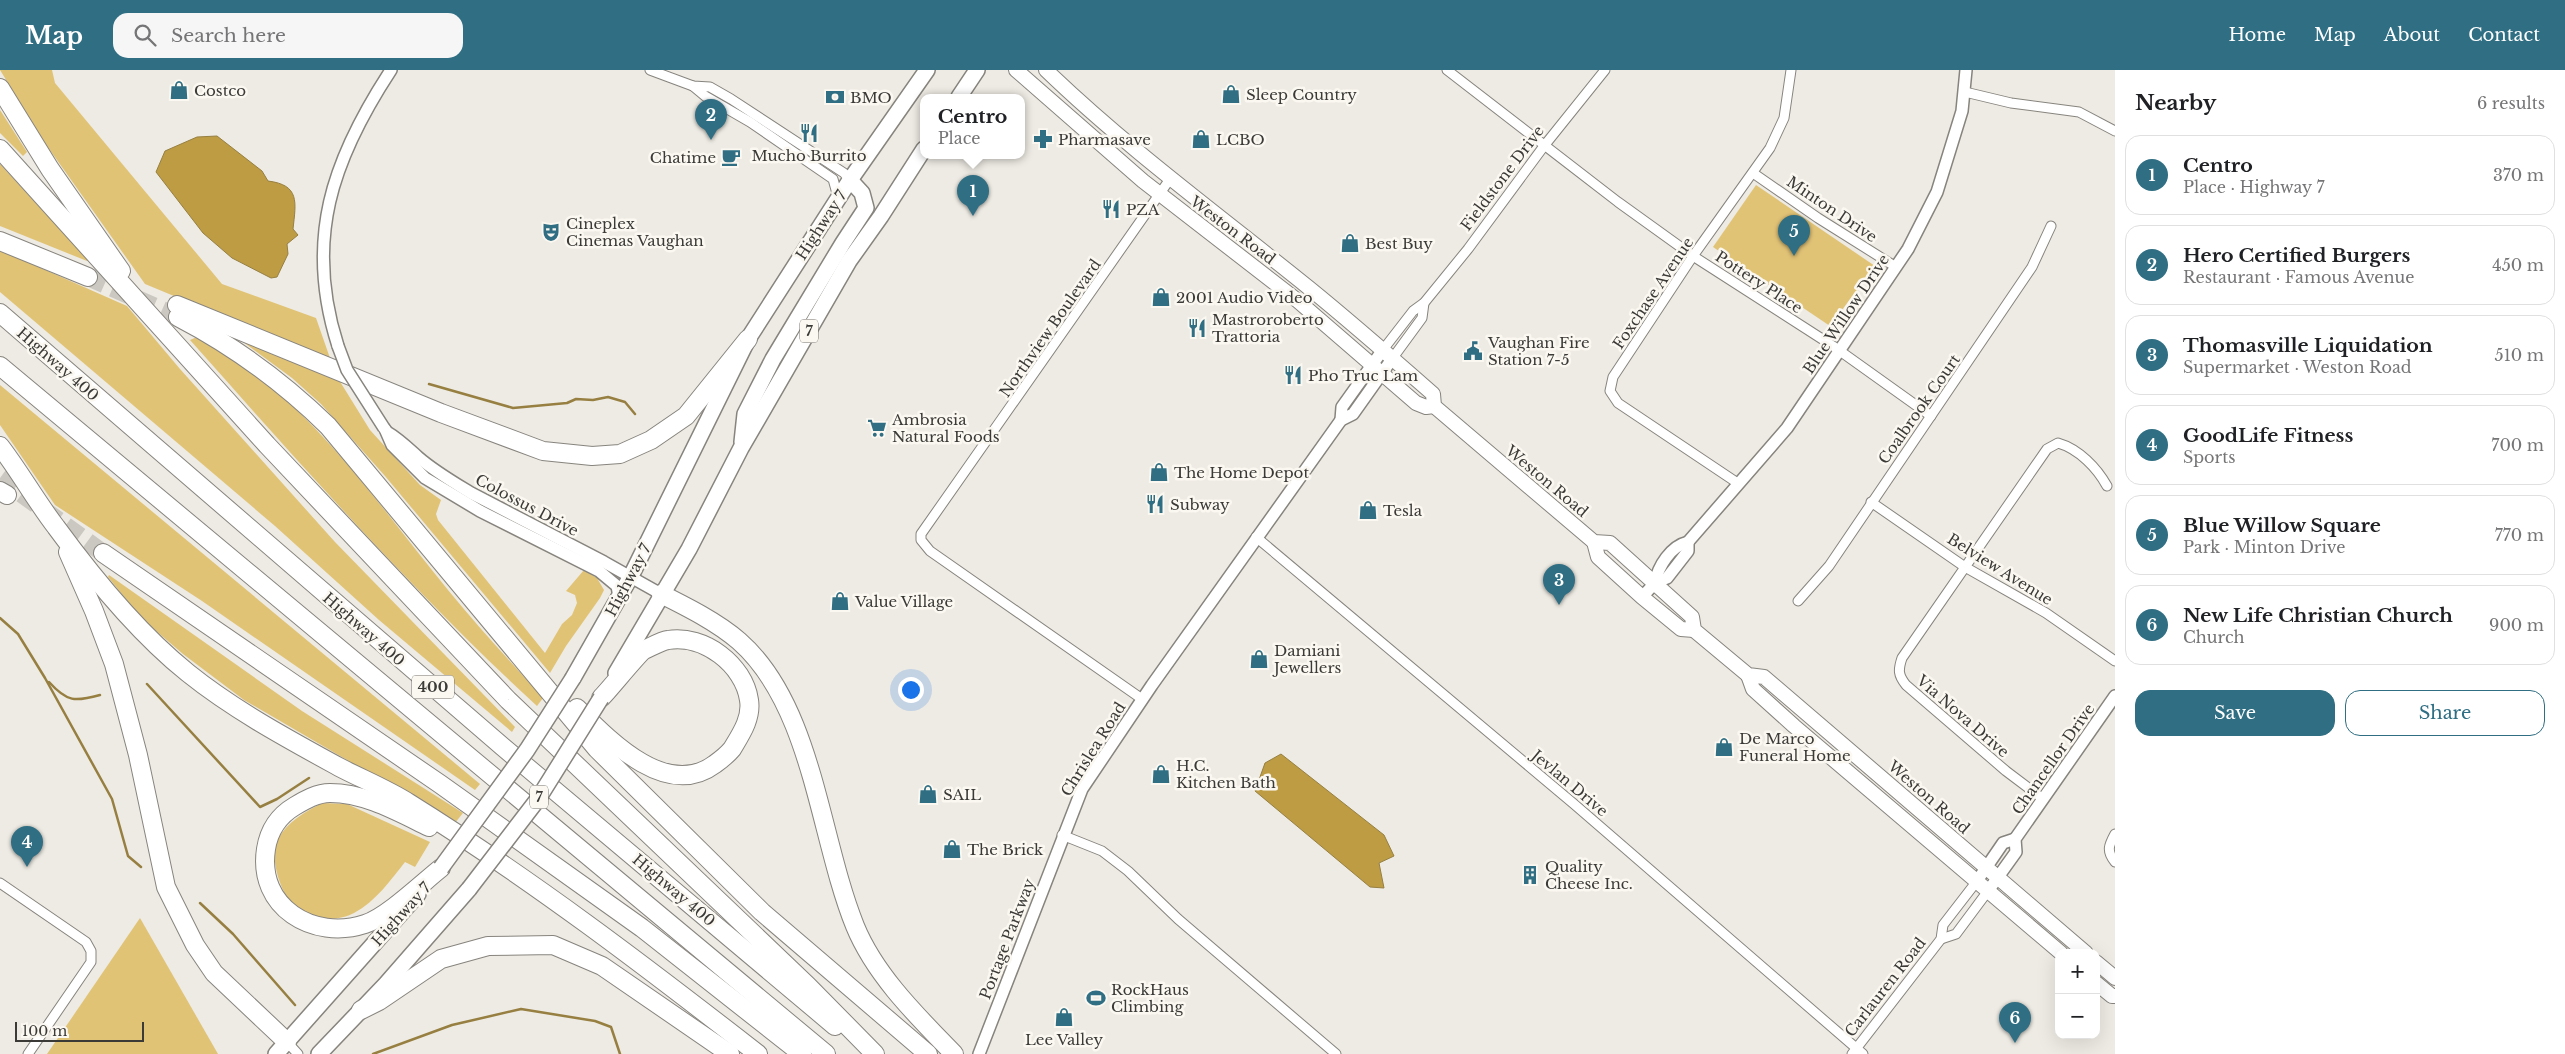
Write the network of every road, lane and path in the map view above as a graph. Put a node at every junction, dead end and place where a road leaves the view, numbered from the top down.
1 (391, 70) edge
2 (650, 70) edge
3 (927, 70) edge
4 (977, 70) edge
5 (1016, 70) edge
6 (1046, 70) edge
7 (1447, 70) edge
8 (1605, 70) edge
9 (1791, 70) edge
10 (1966, 70) edge
11 (693, 86) junction
12 (0, 88) edge
13 (1965, 92) junction
14 (961, 94) edge
15 (2115, 131) edge
16 (1544, 146) junction
17 (0, 149) edge
18 (920, 155) edge
19 (1753, 173) junction
20 (1170, 178) junction
21 (850, 180) junction
22 (1160, 194) junction
23 (838, 198) junction
24 (2051, 226) dead end
25 (0, 241) edge
26 (1694, 256) junction
27 (1896, 267) junction
28 (88, 277) tunnel mouth
29 (1424, 304) junction
30 (0, 313) edge
31 (165, 331) junction
32 (748, 339) junction
33 (1839, 351) junction
34 (1387, 355) junction
35 (0, 366) edge
36 (1377, 370) junction
37 (1434, 406) junction
38 (1931, 416) junction
39 (0, 446) edge
40 (741, 448) junction
41 (1739, 484) junction
42 (2107, 486) dead end
43 (1871, 502) junction
44 (55, 527) junction
45 (1256, 537) junction
46 (1594, 542) junction
47 (103, 553) tunnel mouth
48 (602, 567) junction
49 (1965, 567) junction
50 (631, 576) junction
51 (1655, 583) junction
52 (661, 594) junction
53 (619, 597) junction
54 (1642, 597) junction
55 (1798, 601) dead end
56 (1694, 630) junction
57 (2115, 661) edge
58 (529, 669) junction
59 (1748, 675) junction
60 (2115, 696) edge
61 (601, 698) junction
62 (1142, 699) junction
63 (2043, 799) junction
64 (2115, 834) edge
65 (1062, 835) junction
66 (2015, 839) junction
67 (490, 855) junction
68 (2115, 862) edge
69 (1986, 867) junction
70 (441, 868) junction
71 (1997, 877) junction
72 (1977, 881) junction
73 (0, 883) edge
74 (1988, 891) junction
75 (1941, 939) junction
76 (2056, 949) edge
77 (2081, 949) edge
78 (2100, 965) edge
79 (2115, 978) edge
80 (2100, 986) edge
81 (2115, 996) edge
82 (361, 1010) junction
83 (332, 1047) edge
84 (287, 1050) edge
85 (1857, 1052) edge
86 (28, 1054) edge
87 (319, 1054) edge
88 (730, 1054) edge
89 (758, 1054) edge
90 (802, 1054) edge
91 (826, 1054) edge
92 (873, 1054) edge
93 (928, 1054) edge
94 (954, 1054) edge
95 (979, 1054) edge
96 (1336, 1054) edge

1 - 48 street, Colossus Drive, bridge
2 - 11 street
3 - 21 main road, Highway 7
4 - 14 main road
5 - 22 main road, Weston Road
6 - 20 main road, Weston Road
7 - 16 street, Pottery Place
8 - 16 street, Fieldstone Drive
9 - 19 street, Foxchase Avenue
10 - 13 street, Blue Willow Drive
11 - 21 street
11 - 23 street
12 - 31 highway
13 - 15 street
13 - 27 street, Blue Willow Drive
16 - 26 street, Pottery Place
16 - 29 street, Fieldstone Drive
17 - 31 highway
18 - 40 main road, 7
19 - 26 street, Foxchase Avenue
19 - 27 street, Minton Drive
20 - 22 street, Northview Boulevard
20 - 34 main road, Weston Road
21 - 23 main road, Highway 7
21 - 40 main road
22 - 36 main road, Weston Road
22 - 62 street, Northview Boulevard
23 - 32 main road, Highway 7
24 - 38 street, Coalbrook Court
25 - 28 highway
26 - 33 street, Pottery Place
26 - 41 street, Foxchase Avenue
27 - 33 street, Blue Willow Drive
29 - 34 street, Fieldstone Drive
29 - 34 street, Fieldstone Drive
30 - 92 highway, Highway 400 / 400
31 - 92 highway
32 - 50 main road, Highway 7
32 - 58 highway
33 - 38 street, Pottery Place
33 - 41 street, Blue Willow Drive
34 - 36 street, Fieldstone Drive
34 - 37 main road, Weston Road
35 - 91 highway, Highway 400 / 400
36 - 37 main road, Weston Road
36 - 45 street, Chrislea Road
37 - 46 main road, Weston Road
38 - 43 street, Coalbrook Court
39 - 44 highway
40 - 52 main road, 7
41 - 51 street, Blue Willow Drive
42 - 49 street
43 - 49 street, Belview Avenue
43 - 55 street, Coalbrook Court
44 - 67 highway
44 - 84 highway
45 - 62 street, Chrislea Road
45 - 85 street, Jevlan Drive
46 - 51 main road, Weston Road
46 - 54 main road, Weston Road
47 - 90 highway
48 - 50 street, Colossus Drive
48 - 53 street, Colossus Drive
49 - 57 street, Belview Avenue
49 - 63 street, Via Nova Drive
50 - 52 street, Colossus Drive
50 - 53 main road, Highway 7
51 - 54 street, Blue Willow Drive
51 - 56 main road, Weston Road
52 - 61 main road, 7
52 - 94 highway
53 - 70 main road, Highway 7, bridge
54 - 56 main road, Weston Road
56 - 59 main road, Weston Road
58 - 61 highway
58 - 93 highway
59 - 69 main road, Weston Road
59 - 72 main road, Weston Road
60 - 63 street, Chancellor Drive
61 - 82 main road, 7, bridge
62 - 65 street, Chrislea Road
63 - 66 street, Chancellor Drive
64 - 68 street
65 - 95 street, Portage Parkway
65 - 96 street
66 - 69 street, Chancellor Drive
66 - 71 street, Chancellor Drive
67 - 70 highway
67 - 89 highway
69 - 71 main road, Weston Road
69 - 72 street, Carlauren Road
70 - 84 main road, Highway 7
71 - 74 street, Carlauren Road
71 - 77 main road, Weston Road
72 - 74 main road, Weston Road
72 - 75 street, Carlauren Road
73 - 86 street
74 - 75 street, Carlauren Road
74 - 76 main road, Weston Road
75 - 85 street, Carlauren Road
78 - 79 main road
80 - 81 main road
82 - 83 main road, 7
82 - 88 highway
83 - 87 main road, 7

